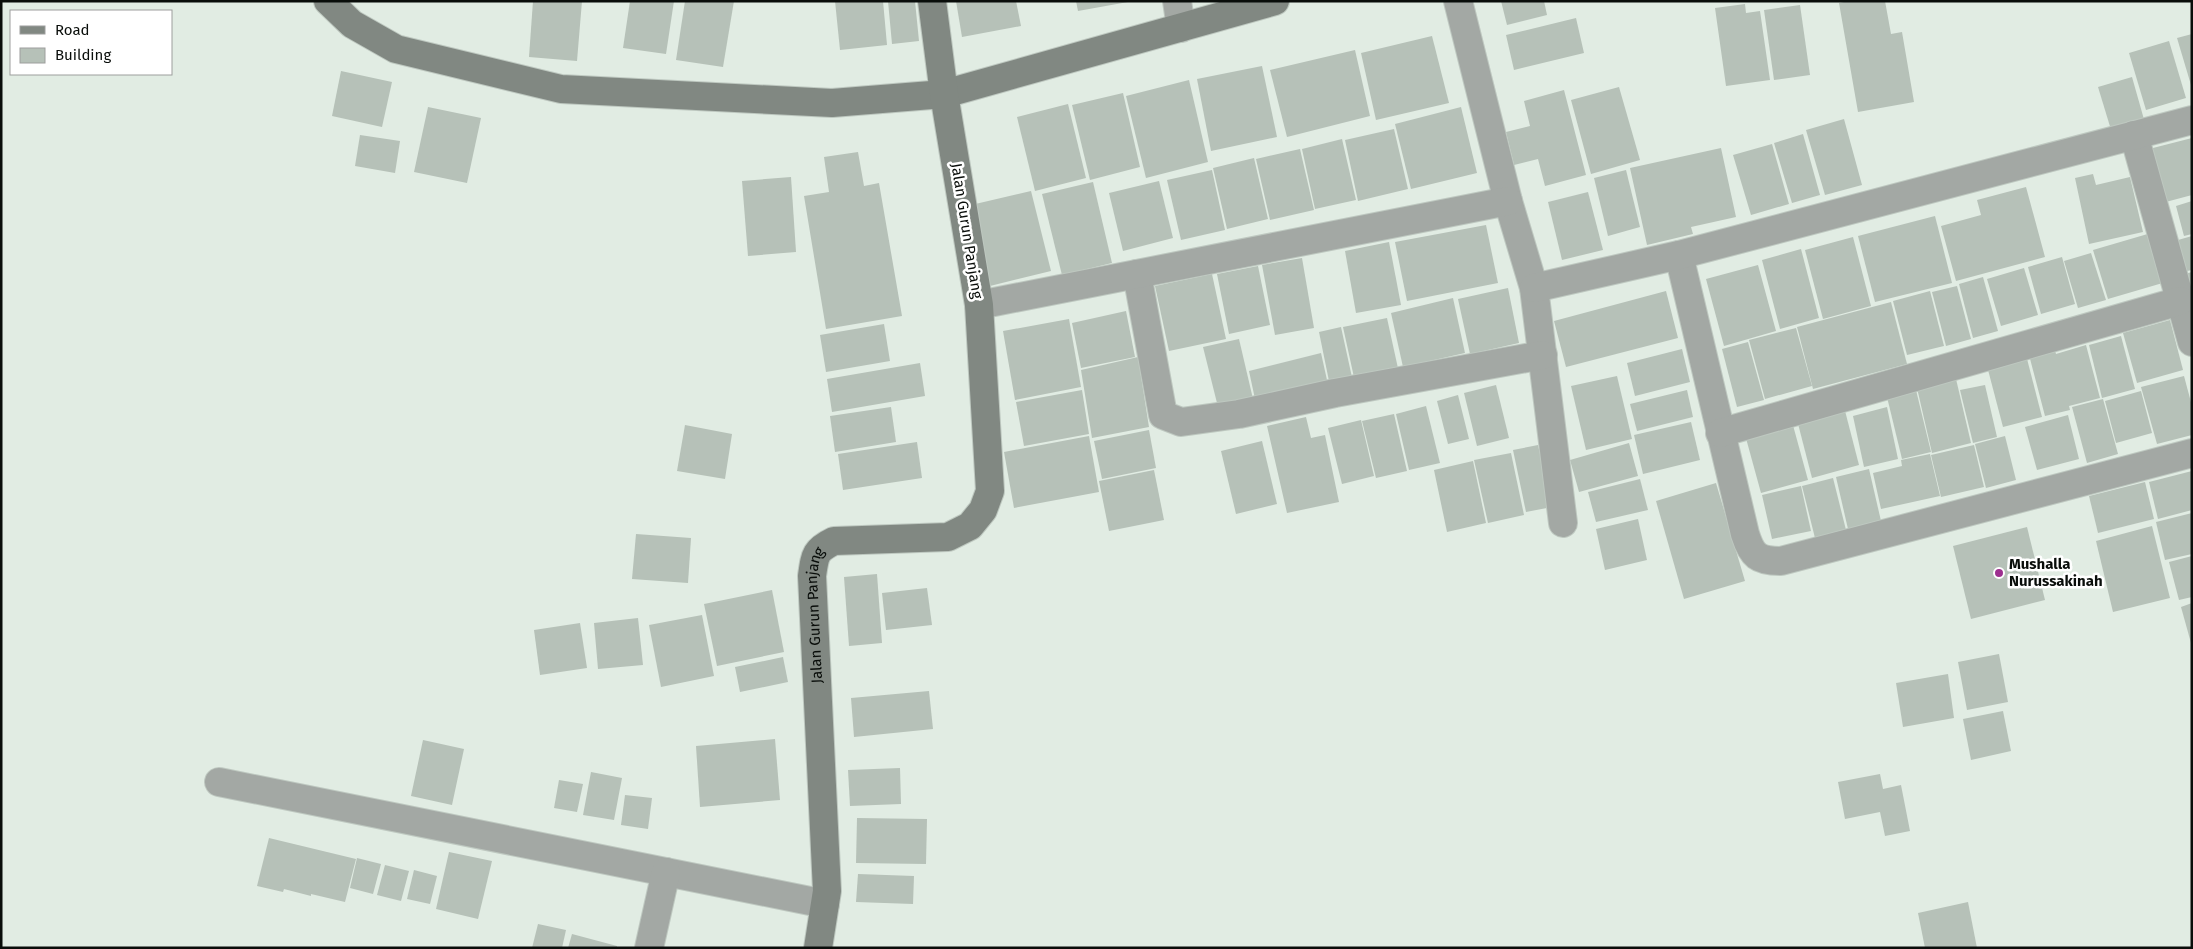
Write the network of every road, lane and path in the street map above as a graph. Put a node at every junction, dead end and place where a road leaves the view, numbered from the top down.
1 (328, 1) edge
2 (932, 1) edge
3 (1177, 1) edge
4 (1275, 1) edge
5 (1458, 1) edge
6 (1181, 28) junction
7 (944, 94) junction
8 (2192, 120) edge
9 (2134, 135) junction
10 (1508, 201) junction
11 (1679, 255) junction
12 (1137, 274) junction
13 (1534, 288) junction
14 (2180, 301) junction
15 (979, 305) junction
16 (2192, 342) edge
17 (1543, 356) junction
18 (1720, 433) junction
19 (2192, 453) edge
20 (1563, 523) dead end
21 (219, 782) dead end
22 (666, 872) junction
23 (825, 904) junction
24 (650, 948) edge
25 (818, 948) edge

1 - 7 street
2 - 7 street, Jalan Gurun Panjang
3 - 6 street
4 - 6 street
5 - 10 street
6 - 7 street
7 - 15 street, Jalan Gurun Panjang
8 - 9 street
9 - 11 street
9 - 14 street
10 - 12 street
10 - 13 street
11 - 13 street
11 - 18 street
12 - 15 street
12 - 17 street
13 - 17 street
14 - 16 street
14 - 18 street
15 - 23 street, Jalan Gurun Panjang
17 - 20 street
18 - 19 street
21 - 22 street
22 - 23 street
22 - 24 street
23 - 25 street, Jalan Gurun Panjang

